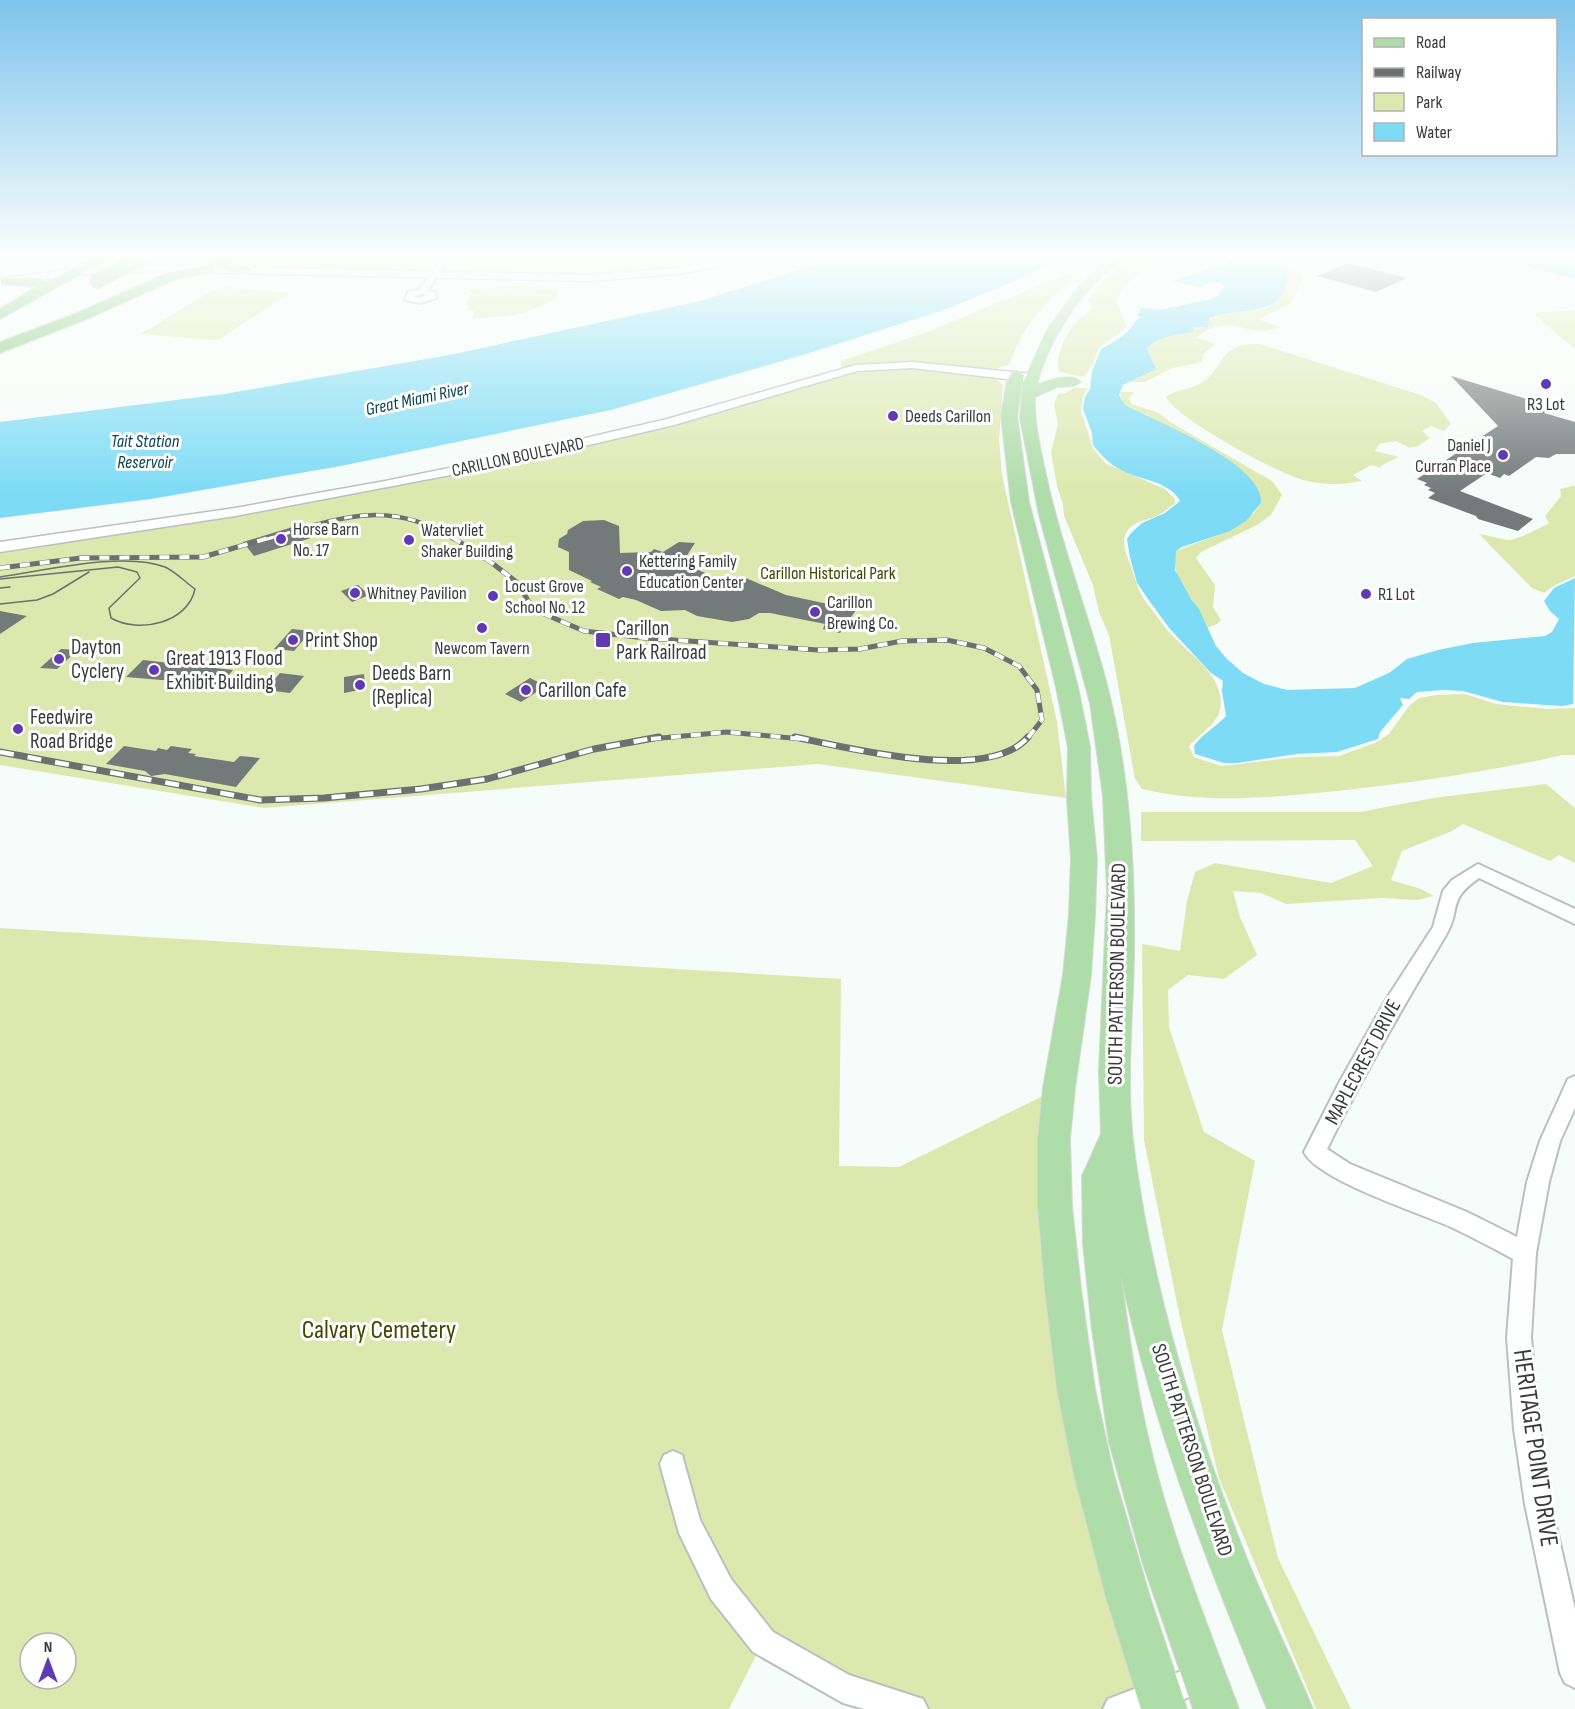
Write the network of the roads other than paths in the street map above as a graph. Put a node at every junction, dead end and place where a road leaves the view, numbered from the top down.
1 (34, 335) edge
2 (1050, 335) edge
3 (0, 348) edge
4 (1025, 378) junction
5 (1074, 382) dead end
6 (0, 547) edge
7 (1575, 917) edge
8 (1575, 1085) edge
9 (1116, 1136) junction
10 (1525, 1253) junction
11 (673, 1464) dead end
12 (1575, 1673) edge
13 (1210, 1693) edge
14 (1161, 1702) edge
15 (913, 1709) edge
16 (1119, 1709) edge
17 (1290, 1709) edge

1 - 3 highway
2 - 4 main road, SOUTH PATTERSON BOULEVARD
4 - 5 main road
4 - 6 street, CARILLON BOULEVARD
4 - 9 main road, SOUTH PATTERSON BOULEVARD
4 - 14 main road, SOUTH PATTERSON BOULEVARD
7 - 10 street, MAPLECREST DRIVE
8 - 10 street, HERITAGE POINT DRIVE
9 - 13 main road
9 - 17 main road, SOUTH PATTERSON BOULEVARD
10 - 12 street, HERITAGE POINT DRIVE
11 - 15 street
13 - 14 street
14 - 16 street

